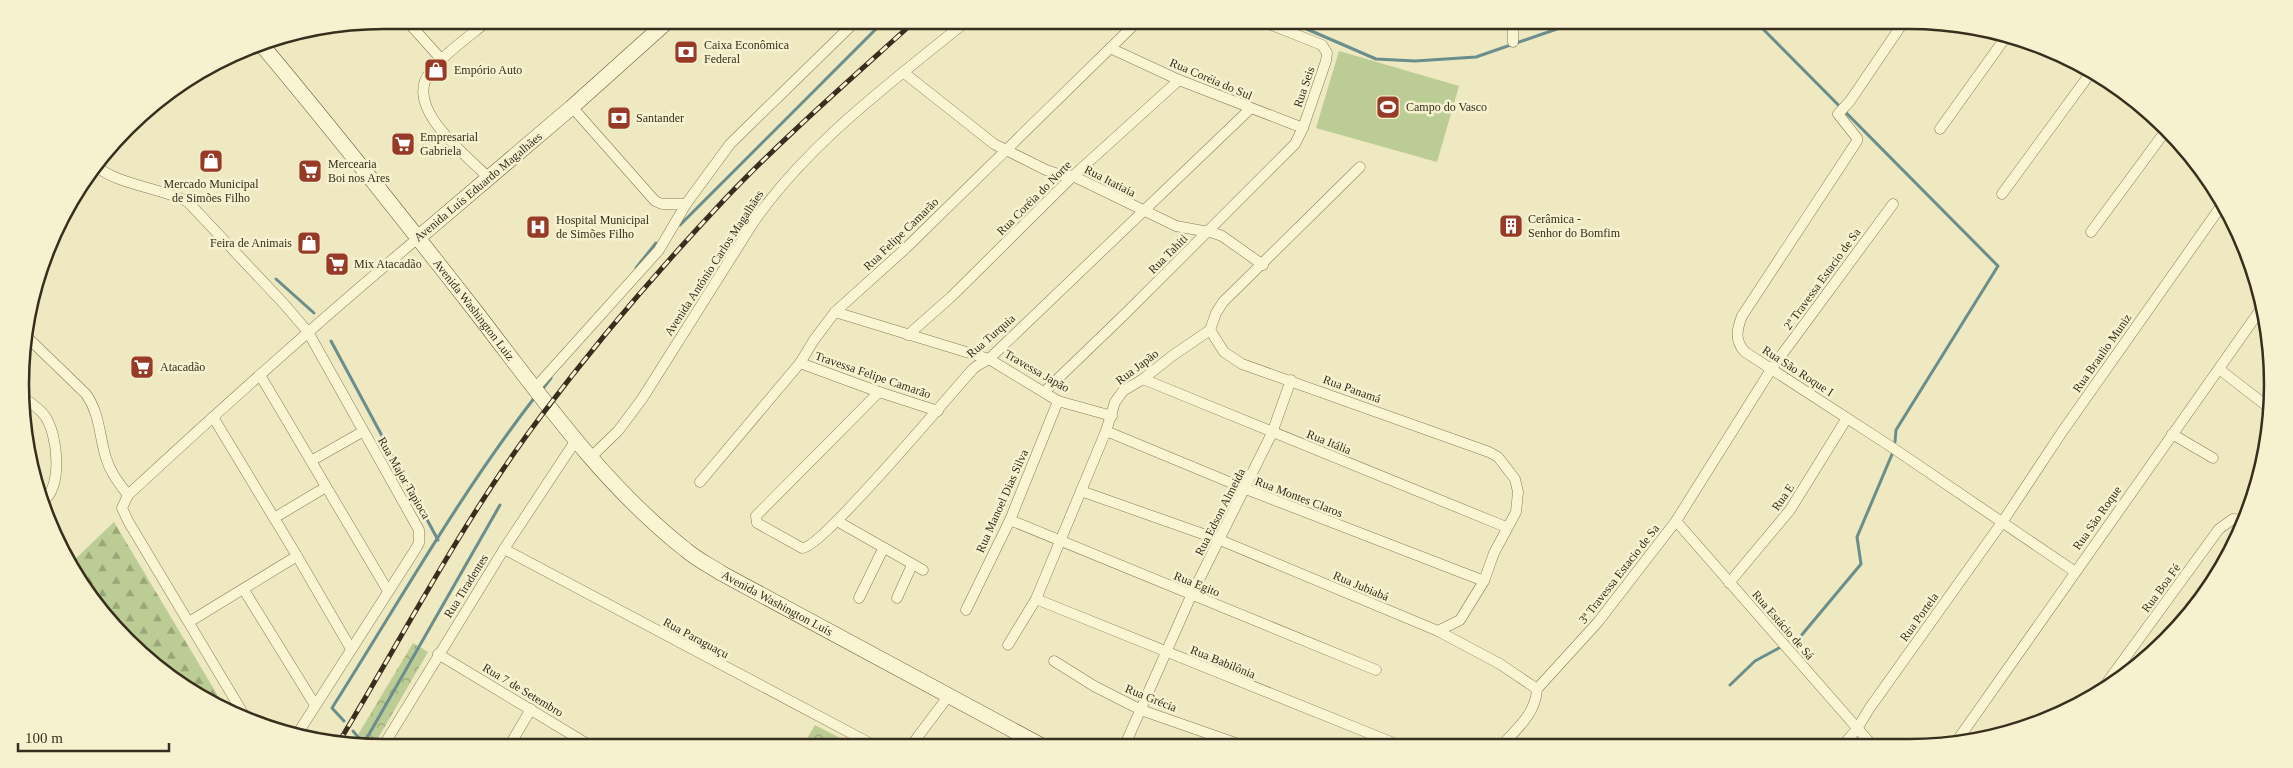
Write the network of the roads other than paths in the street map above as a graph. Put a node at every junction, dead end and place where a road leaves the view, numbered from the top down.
1 (414, 29) edge
2 (478, 29) edge
3 (659, 29) edge
4 (847, 29) edge
5 (957, 29) edge
6 (1130, 29) edge
7 (1282, 29) edge
8 (1513, 29) edge
9 (1899, 29) edge
10 (1513, 42) dead end
11 (2003, 42) edge
12 (1110, 48) junction
13 (266, 49) edge
14 (442, 60) junction
15 (903, 72) junction
16 (2088, 77) edge
17 (1179, 80) junction
18 (572, 107) junction
19 (1250, 109) junction
20 (1303, 128) junction
21 (1940, 129) dead end
22 (2162, 135) edge
23 (1005, 150) junction
24 (1360, 167) dead end
25 (101, 169) edge
26 (1074, 176) junction
27 (489, 178) junction
28 (2002, 194) dead end
29 (686, 204) junction
30 (1893, 204) dead end
31 (2219, 209) edge
32 (1142, 211) junction
33 (1208, 232) junction
34 (2091, 232) dead end
35 (418, 238) junction
36 (1263, 265) junction
37 (835, 312) junction
38 (2257, 314) edge
39 (1210, 330) junction
40 (308, 332) junction
41 (908, 335) junction
42 (32, 341) edge
43 (989, 358) junction
44 (800, 363) junction
45 (1772, 368) junction
46 (2218, 368) junction
47 (260, 375) junction
48 (1143, 379) junction
49 (1290, 380) junction
50 (879, 392) junction
51 (1044, 392) junction
52 (541, 396) junction
53 (1058, 400) junction
54 (30, 403) edge
55 (2263, 403) edge
56 (938, 411) junction
57 (1112, 416) junction
58 (213, 417) junction
59 (1847, 418) junction
60 (362, 432) junction
61 (1106, 432) junction
62 (1272, 433) junction
63 (2172, 434) junction
64 (576, 440) junction
65 (591, 457) junction
66 (2213, 458) dead end
67 (311, 461) junction
68 (700, 482) dead end
69 (326, 487) junction
70 (1246, 489) junction
71 (1081, 491) junction
72 (128, 495) junction
73 (47, 496) edge
74 (274, 518) junction
75 (2237, 519) edge
76 (1010, 520) junction
77 (837, 521) junction
78 (1676, 521) junction
79 (2003, 521) junction
80 (1506, 527) junction
81 (1220, 540) junction
82 (1060, 541) junction
83 (504, 549) junction
84 (883, 549) junction
85 (297, 556) junction
86 (912, 565) junction
87 (923, 570) dead end
88 (2074, 571) junction
89 (1484, 582) junction
90 (1729, 583) junction
91 (244, 590) junction
92 (388, 591) junction
93 (1191, 596) junction
94 (859, 598) dead end
95 (897, 598) dead end
96 (1036, 599) junction
97 (966, 610) dead end
98 (189, 622) junction
99 (1438, 631) junction
100 (1008, 646) dead end
101 (350, 649) junction
102 (1166, 653) junction
103 (438, 654) junction
104 (1054, 661) dead end
105 (1376, 670) dead end
106 (2113, 674) edge
107 (1537, 689) junction
108 (950, 694) junction
109 (315, 705) junction
110 (240, 709) edge
111 (531, 709) junction
112 (1141, 710) junction
113 (300, 729) edge
114 (1857, 729) junction
115 (1961, 735) edge
116 (387, 739) edge
117 (513, 739) edge
118 (579, 739) edge
119 (862, 739) edge
120 (916, 739) edge
121 (1030, 739) edge
122 (1127, 739) edge
123 (1224, 739) edge
124 (1383, 739) edge
125 (1508, 739) edge
126 (1848, 739) edge
127 (1866, 739) edge

1 - 14 street
2 - 14 street
3 - 18 main road, Avenida Luís Eduardo Magalhães
4 - 29 street
5 - 15 street, Avenida Antônio Carlos Magalhães
6 - 12 street, Rua Felipe Camarão
7 - 20 street, Rua Seis
8 - 10 street
9 - 45 street, Rua São Roque I
11 - 21 street
12 - 17 street, Rua Coréia do Sul
12 - 23 street, Rua Felipe Camarão
13 - 35 main road, Avenida Washington Luiz
14 - 27 street
15 - 23 street, Rua Itatiaia
15 - 65 street, Avenida Antônio Carlos Magalhães
16 - 28 street
17 - 19 street, Rua Coréia do Sul
17 - 26 street, Rua Coréia do Norte
18 - 27 main road, Avenida Luís Eduardo Magalhães
18 - 29 street
19 - 20 street, Rua Coréia do Sul
19 - 32 street, Rua Turquia
20 - 33 street, Rua Tahiti
22 - 34 street
23 - 26 street, Rua Itatiaia
23 - 37 street, Rua Felipe Camarão
24 - 36 street
25 - 40 street, Rua Major Tapioca
26 - 32 street, Rua Itatiaia
26 - 41 street, Rua Coréia do Norte
27 - 35 main road, Avenida Luís Eduardo Magalhães
29 - 52 street
30 - 45 street, 2ª Travessa Estacio de Sa
31 - 79 street, Rua Braulio Muniz
32 - 33 street, Rua Itatiaia
32 - 43 street, Rua Turquia
33 - 36 street, Rua Itatiaia
33 - 51 street, Rua Tahiti
35 - 40 street, Avenida Luís Eduardo Magalhães
35 - 52 main road, Avenida Washington Luiz
36 - 39 street
37 - 41 street, Travessa Japão
37 - 44 street, Rua Felipe Camarão
38 - 46 street, Rua São Roque
39 - 48 street, Rua Japão
39 - 49 street, Rua Panamá
40 - 47 street, Avenida Luís Eduardo Magalhães
40 - 60 street, Rua Major Tapioca
41 - 43 street, Travessa Japão
42 - 72 street
43 - 51 street, Travessa Japão
43 - 56 street, Rua Turquia
44 - 50 street, Travessa Felipe Camarão
44 - 68 street, Rua Felipe Camarão
45 - 59 street, Rua São Roque I
45 - 78 street, 3ª Travessa Estacio de Sa
46 - 55 street
46 - 63 street, Rua São Roque
47 - 58 street, Avenida Luís Eduardo Magalhães
47 - 67 street
48 - 57 street, Rua Japão
48 - 62 street, Rua Itália
49 - 62 street, Rua Edson Almeida
49 - 80 street, Rua Panamá
50 - 56 street, Travessa Felipe Camarão
50 - 77 street, Rua Turquia
51 - 53 street, Travessa Japão
52 - 64 main road, Avenida Washington Luís
53 - 57 street, Travessa Japão
53 - 76 street, Rua Manoel Dias Silva
54 - 73 street
56 - 77 street, Rua Turquia
57 - 61 street, Rua Japão
58 - 72 street, Avenida Luís Eduardo Magalhães
58 - 74 street
59 - 79 street, Rua São Roque I
59 - 90 street, Rua E
60 - 67 street
60 - 92 street, Rua Major Tapioca
61 - 70 street, Rua Montes Claros
61 - 71 street, Rua Japão
62 - 70 street, Rua Edson Almeida
62 - 80 street, Rua Itália
63 - 66 street
63 - 88 street, Rua São Roque
64 - 65 main road, Avenida Washington Luís
64 - 83 street, Rua Tiradentes
65 - 108 main road, Avenida Washington Luís
67 - 69 street
69 - 74 street
69 - 92 street
70 - 81 street, Rua Edson Almeida
70 - 89 street, Rua Montes Claros
71 - 81 street, Rua Jubiabá
71 - 82 street, Rua Japão
72 - 98 street
74 - 85 street
75 - 106 street, Rua Boa Fé
76 - 82 street, Rua Egito
76 - 97 street, Rua Manoel Dias Silva
77 - 84 street
78 - 90 street, Rua Estácio de Sá
78 - 107 street, 3ª Travessa Estacio de Sa
79 - 88 street, Rua São Roque I
79 - 114 street, Rua Portela
80 - 89 street
81 - 93 street, Rua Edson Almeida
81 - 99 street, Rua Jubiabá
82 - 93 street, Rua Egito
82 - 96 street, Rua Japão
83 - 103 street, Rua Tiradentes
83 - 119 street, Rua Paraguaçu
84 - 86 street
84 - 94 street
85 - 91 street
85 - 101 street
86 - 87 street
86 - 95 street
88 - 115 street, Rua São Roque
89 - 99 street
90 - 114 street, Rua Estácio de Sá
91 - 98 street
91 - 109 street
92 - 101 street, Rua Major Tapioca
93 - 102 street, Rua Edson Almeida
93 - 105 street, Rua Egito
96 - 100 street, Rua Japão
96 - 102 street, Rua Babilônia
98 - 110 street
99 - 107 street
101 - 109 street, Rua Major Tapioca
102 - 112 street, Rua Edson Almeida
102 - 124 street, Rua Babilônia
103 - 111 street, Rua 7 de Setembro
103 - 116 street, Rua Tiradentes
104 - 112 street, Rua Grécia
107 - 125 street
108 - 120 street
108 - 121 main road, Avenida Washington Luís
109 - 113 street, Rua Major Tapioca
111 - 117 street
111 - 118 street, Rua 7 de Setembro
112 - 122 street, Rua Edson Almeida
112 - 123 street, Rua Grécia
114 - 126 street, Rua Portela
114 - 127 street, Rua Estácio de Sá

